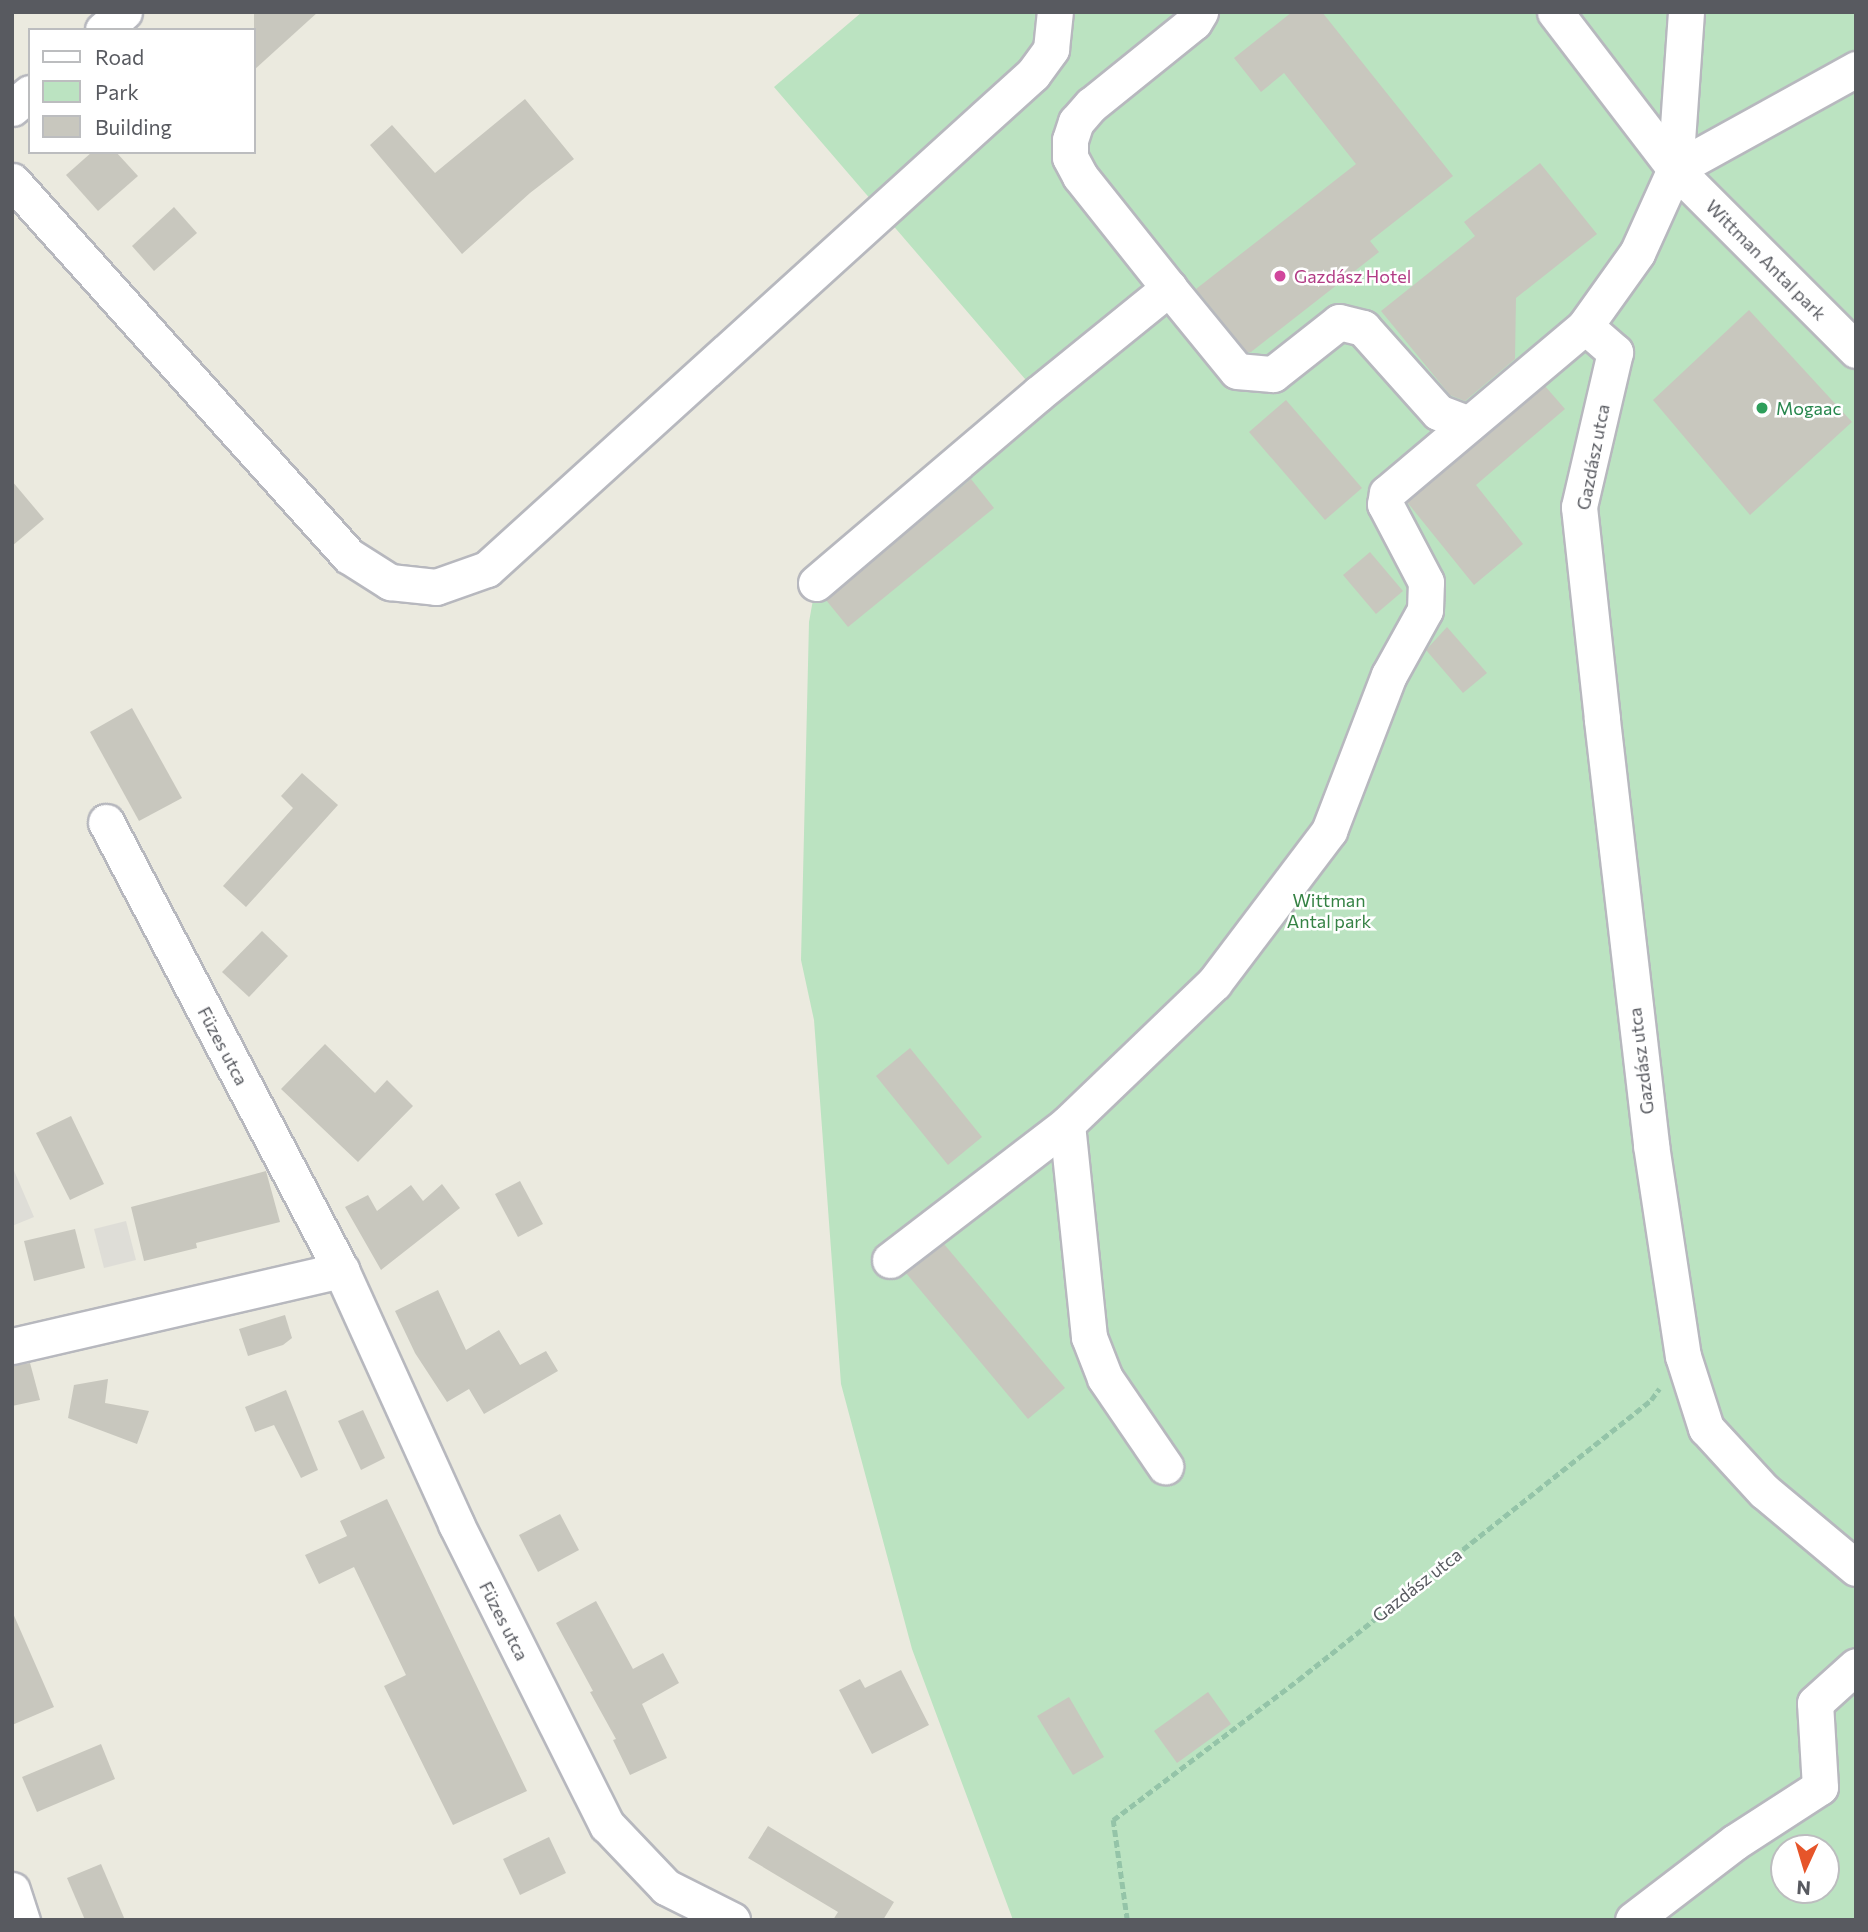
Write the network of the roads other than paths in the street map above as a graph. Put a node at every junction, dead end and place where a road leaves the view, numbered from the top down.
1 (124, 12) edge
2 (1055, 12) edge
3 (1200, 12) edge
4 (1555, 12) edge
5 (1686, 12) edge
6 (105, 28) edge
7 (1856, 69) edge
8 (28, 95) edge
9 (12, 108) edge
10 (1675, 169) junction
11 (12, 181) edge
12 (1169, 288) junction
13 (1585, 326) junction
14 (1856, 350) edge
15 (1469, 424) junction
16 (816, 583) dead end
17 (106, 822) dead end
18 (1067, 1124) junction
19 (890, 1260) dead end
20 (341, 1269) junction
21 (12, 1346) edge
22 (1165, 1466) dead end
23 (1856, 1568) edge
24 (1856, 1666) edge
25 (12, 1890) edge
26 (22, 1920) edge
27 (732, 1920) edge
28 (1633, 1920) edge

1 - 6 street
2 - 11 street
3 - 12 street
4 - 10 street
5 - 10 street
7 - 10 street
8 - 9 street
10 - 13 street
10 - 14 street, Wittman Antal park
12 - 15 street
12 - 16 street
13 - 15 street
13 - 23 street, Gazdász utca
15 - 18 street
17 - 20 street, Füzes utca
18 - 19 street
18 - 22 street
20 - 21 street
20 - 27 street, Füzes utca
24 - 28 street
25 - 26 street

